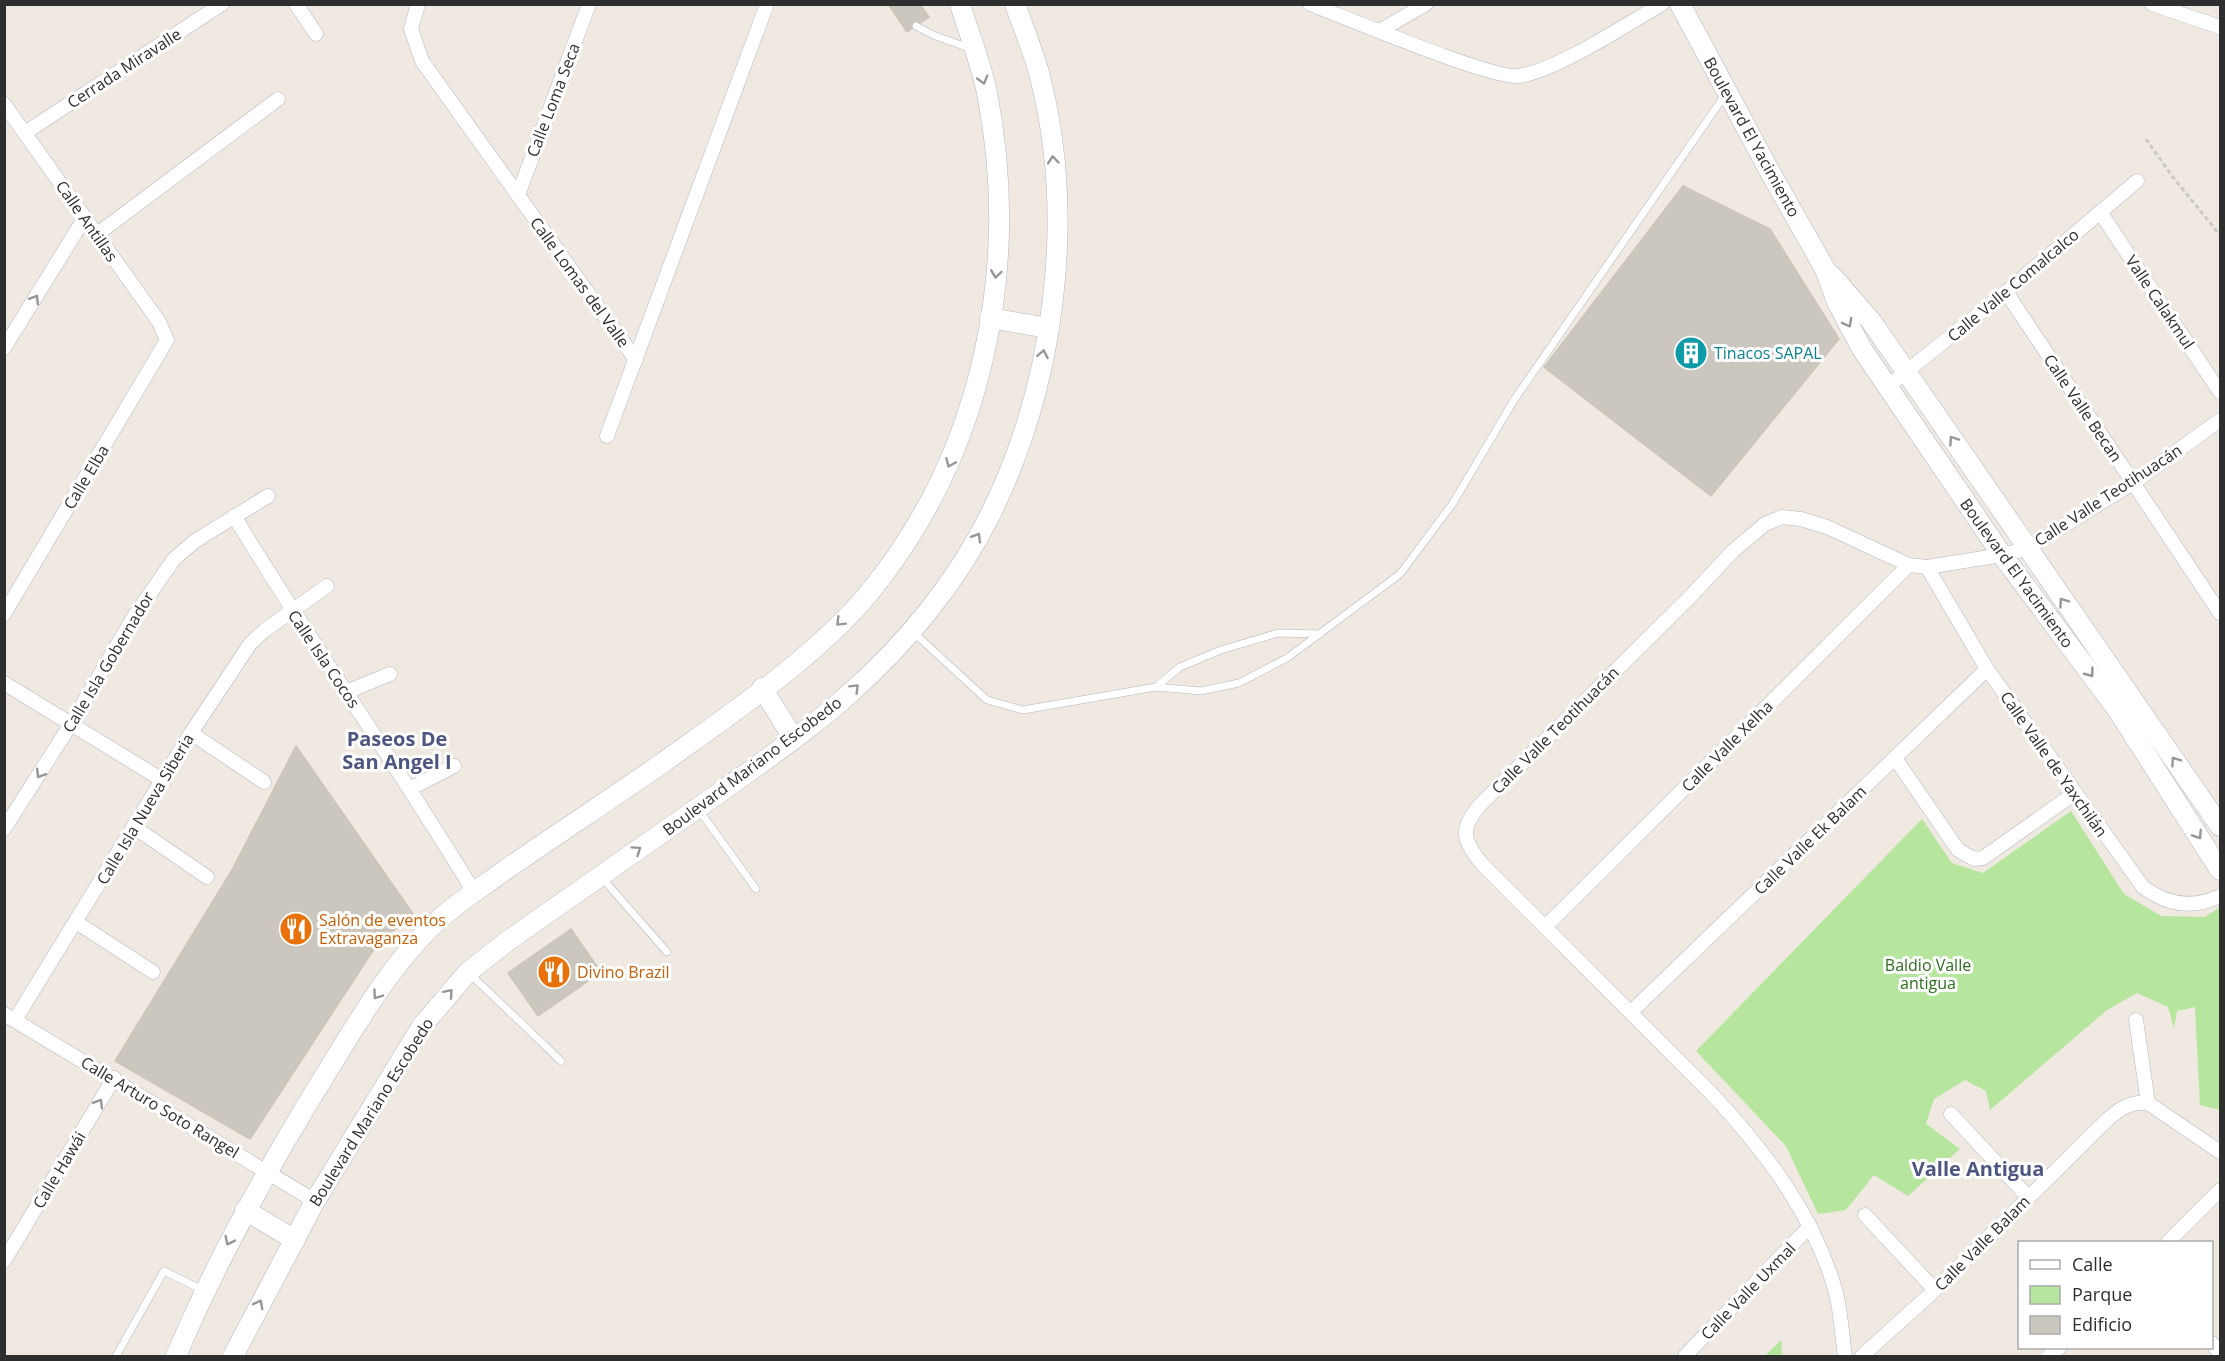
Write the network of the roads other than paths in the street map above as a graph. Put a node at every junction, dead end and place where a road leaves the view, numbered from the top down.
1 (222, 4) edge
2 (296, 4) edge
3 (418, 4) edge
4 (589, 4) edge
5 (767, 4) edge
6 (960, 4) edge
7 (1015, 4) edge
8 (1311, 4) edge
9 (1426, 4) edge
10 (1662, 4) edge
11 (1680, 4) edge
12 (2152, 4) edge
13 (916, 26) dead end
14 (2220, 27) edge
15 (1381, 30) junction
16 (316, 34) dead end
17 (974, 50) junction
18 (1726, 93) junction
19 (278, 99) dead end
20 (4, 104) edge
21 (26, 132) junction
22 (2137, 181) dead end
23 (518, 195) junction
24 (2100, 212) junction
25 (84, 219) junction
26 (96, 235) junction
27 (1825, 269) junction
28 (2006, 292) junction
29 (990, 318) junction
30 (1048, 328) junction
31 (166, 340) joint
32 (4, 348) edge
33 (636, 360) junction
34 (1907, 372) junction
35 (1887, 387) junction
36 (2220, 392) edge
37 (2220, 420) edge
38 (608, 436) dead end
39 (2133, 483) junction
40 (268, 496) dead end
41 (234, 516) junction
42 (2026, 549) junction
43 (2002, 555) junction
44 (1909, 565) junction
45 (1927, 567) junction
46 (327, 585) dead end
47 (293, 613) junction
48 (2220, 613) edge
49 (4, 614) edge
50 (912, 630) junction
51 (1320, 634) junction
52 (1987, 669) junction
53 (390, 674) dead end
54 (4, 683) edge
55 (1156, 687) junction
56 (762, 688) junction
57 (346, 692) junction
58 (71, 724) junction
59 (191, 733) junction
60 (794, 739) junction
61 (1895, 758) junction
62 (454, 766) dead end
63 (164, 781) junction
64 (264, 782) dead end
65 (411, 788) junction
66 (2075, 793) junction
67 (698, 808) junction
68 (2220, 826) edge
69 (134, 827) junction
70 (4, 829) edge
71 (2220, 870) edge
72 (601, 876) junction
73 (207, 878) dead end
74 (756, 889) dead end
75 (474, 892) junction
76 (2220, 896) edge
77 (76, 922) junction
78 (1545, 926) junction
79 (667, 952) dead end
80 (153, 972) dead end
81 (468, 972) junction
82 (1632, 1011) junction
83 (10, 1017) edge
84 (2136, 1020) dead end
85 (561, 1061) dead end
86 (114, 1078) junction
87 (2148, 1103) junction
88 (1950, 1114) dead end
89 (2220, 1152) edge
90 (266, 1171) junction
91 (2220, 1190) edge
92 (2028, 1197) junction
93 (315, 1201) junction
94 (245, 1210) junction
95 (1865, 1215) dead end
96 (1810, 1226) junction
97 (295, 1240) junction
98 (2169, 1241) edge
99 (4, 1262) edge
100 (1935, 1290) junction
101 (205, 1291) junction
102 (116, 1356) edge
103 (176, 1356) edge
104 (233, 1356) edge
105 (1685, 1356) edge
106 (1845, 1356) edge
107 (1862, 1356) edge

1 - 21 street, Cerrada Miravalle
2 - 16 street
3 - 23 street, Calle Lomas del Valle
4 - 23 street, Calle Loma Seca
5 - 33 street, Calle Lomas del Valle
6 - 17 street
30 -> 7 street, Boulevard Mariano Escobedo
8 - 15 street
9 - 15 street
10 - 15 street
11 - 18 street, Boulevard El Yacimiento
12 - 14 street
13 - 17 lane
17 -> 29 street
18 - 27 street, Boulevard El Yacimiento
18 - 51 lane
19 - 26 street
20 - 21 street, Calle Antillas
21 - 25 street, Calle Antillas
22 - 24 street, Calle Valle Comalcalco
23 - 33 street, Calle Lomas del Valle
24 - 28 street, Calle Valle Comalcalco
24 - 36 street, Valle Calakmul
25 - 26 street, Calle Antillas
32 -> 25 street
26 - 31 street, Calle Antillas
27 - 34 street, Boulevard El Yacimiento
27 -> 35 street, Boulevard El Yacimiento
28 - 34 street, Calle Valle Comalcalco
28 - 39 street, Calle Valle Becan
29 - 30 street
29 -> 56 street
50 -> 30 street, Boulevard Mariano Escobedo
31 - 49 street, Calle Elba
33 - 38 street
34 - 35 street, Calle Valle Comalcalco
42 -> 34 street, Boulevard El Yacimiento
35 - 43 street, Boulevard El Yacimiento
37 - 39 street, Calle Valle Teotihuacán
39 - 42 street, Calle Valle Teotihuacán
39 - 48 street, Calle Valle Becan
40 - 41 street, Calle Isla Gobernador
41 - 47 street, Calle Isla Cocos
41 - 58 street, Calle Isla Gobernador
42 - 43 street, Calle Valle Teotihuacán
68 -> 42 street, Boulevard El Yacimiento
43 - 45 street, Calle Valle Teotihuacán
43 -> 71 street, Boulevard El Yacimiento
44 - 45 street, Calle Valle Teotihuacán
44 - 78 street, Calle Valle Xelha
44 - 78 street, Calle Valle Teotihuacán
45 - 52 street, Calle Valle de Yaxchilán
46 - 47 street, Calle Isla Nueva Siberia
47 - 57 street, Calle Isla Cocos
47 - 59 street, Calle Isla Nueva Siberia
50 - 55 lane
60 -> 50 street, Boulevard Mariano Escobedo
51 - 55 lane
51 - 55 lane
52 - 61 street, Calle Valle Ek Balam
52 - 66 street, Calle Valle de Yaxchilán
53 - 57 street
54 - 58 street
56 - 60 street
56 - 75 street
57 - 65 street, Calle Isla Cocos
58 - 63 street
58 -> 70 street, Calle Isla Gobernador
59 - 63 street, Calle Isla Nueva Siberia
59 - 64 street
60 - 67 street, Boulevard Mariano Escobedo
61 - 66 street
61 - 82 street, Calle Valle Ek Balam
62 - 65 street
63 - 69 street, Calle Isla Nueva Siberia
65 - 75 street, Calle Isla Cocos
66 - 76 street, Calle Valle de Yaxchilán
72 -> 67 street, Boulevard Mariano Escobedo
67 - 74 lane
69 - 73 street
69 - 77 street, Calle Isla Nueva Siberia
72 - 79 lane
72 - 81 street, Boulevard Mariano Escobedo
75 -> 90 street
77 - 80 street
77 - 83 street, Calle Isla Nueva Siberia
78 - 82 street, Calle Valle Teotihuacán
81 - 85 lane
93 -> 81 street, Boulevard Mariano Escobedo
82 - 96 street, Calle Valle Teotihuacán
83 - 86 street, Calle Arturo Soto Rangel
84 - 87 street
86 - 90 street, Calle Arturo Soto Rangel
99 -> 86 street, Calle Hawái
87 - 89 street
87 - 92 street, Calle Valle Balam
88 - 92 street
90 - 93 street, Calle Arturo Soto Rangel
90 - 94 street
91 - 98 street
92 - 100 street, Calle Valle Balam
93 - 97 street, Boulevard Mariano Escobedo
94 - 97 street
94 -> 101 street
95 - 100 street
96 - 105 street, Calle Valle Uxmal
96 - 106 street, Calle Valle Teotihuacán
104 -> 97 street, Boulevard Mariano Escobedo
100 - 107 street, Calle Valle Balam
101 - 102 lane
101 - 103 street

